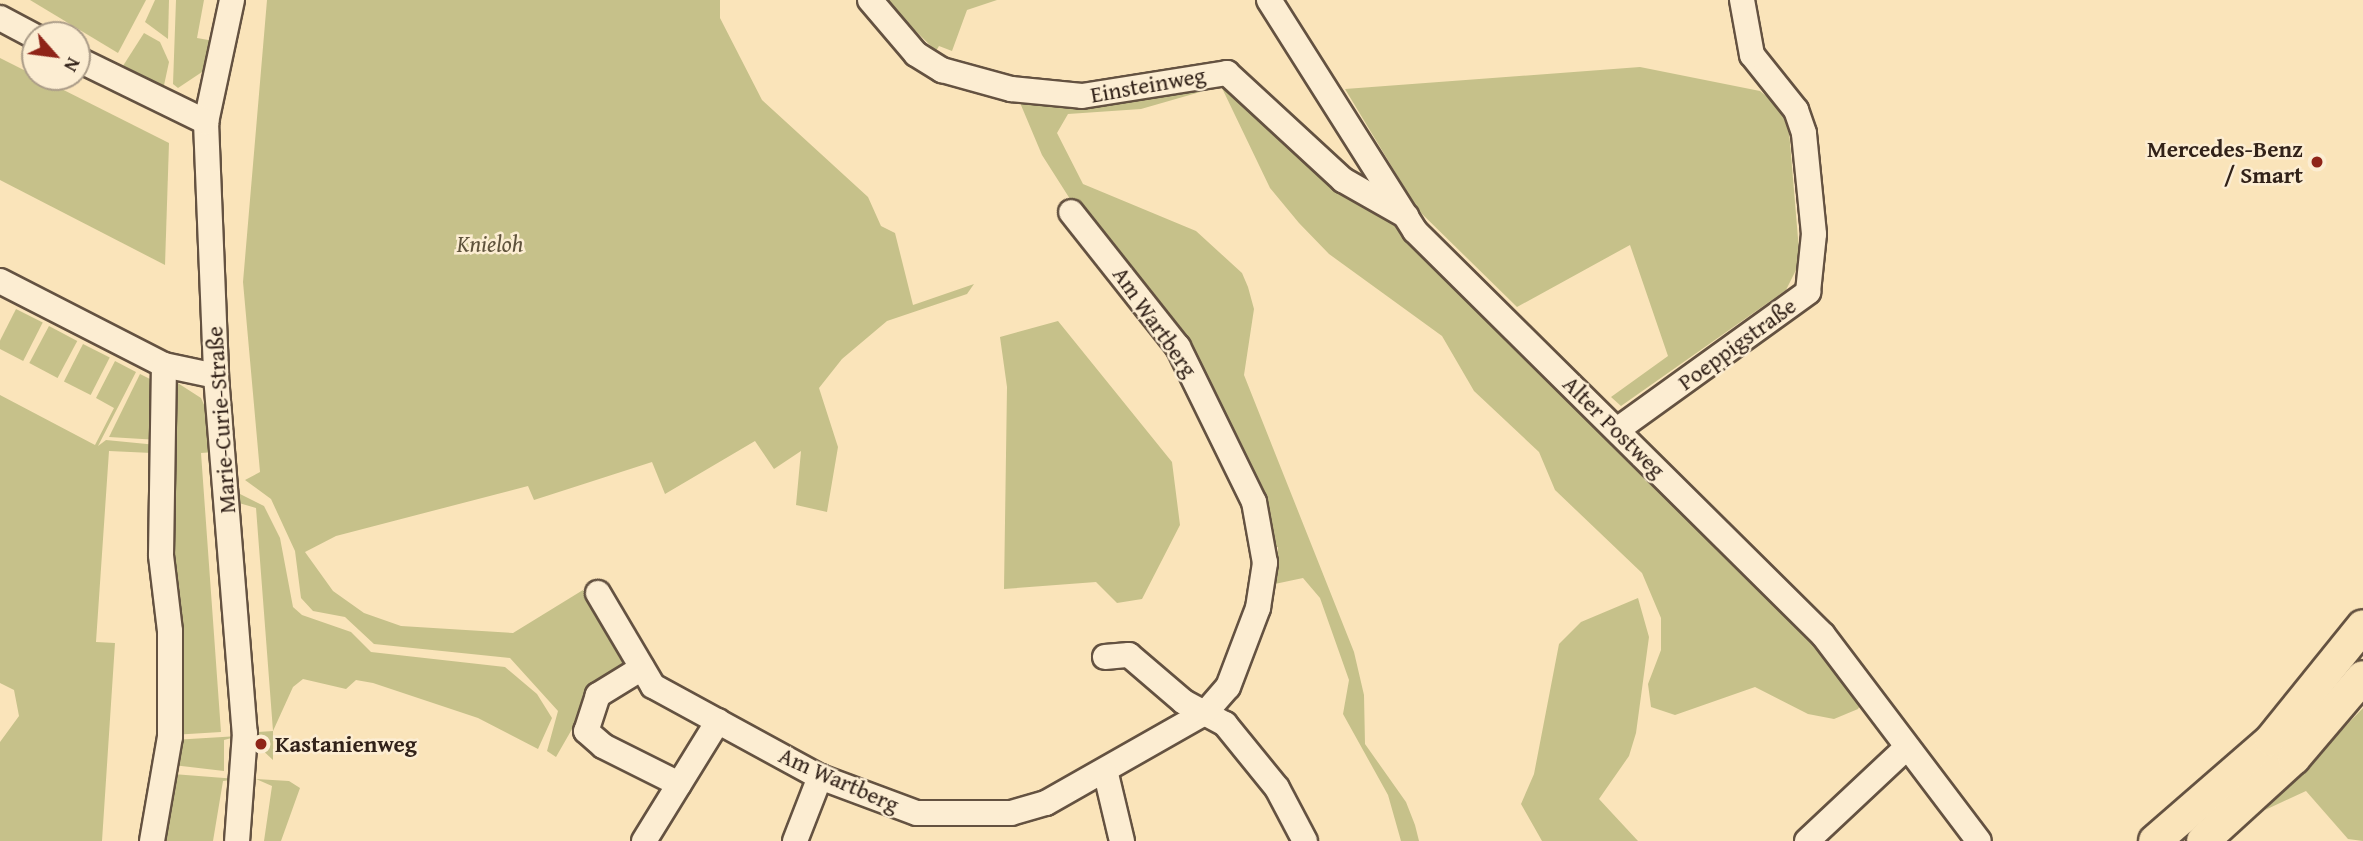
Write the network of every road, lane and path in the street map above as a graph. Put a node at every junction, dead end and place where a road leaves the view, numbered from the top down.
1 (232, 0) edge
2 (870, 0) edge
3 (1269, 0) edge
4 (1742, 0) edge
5 (0, 18) edge
6 (21, 29) edge
7 (91, 66) edge
8 (206, 122) junction
9 (1071, 212) dead end
10 (1406, 216) junction
11 (0, 281) edge
12 (164, 365) junction
13 (216, 376) junction
14 (1617, 430) junction
15 (598, 593) dead end
16 (2363, 626) edge
17 (1105, 657) dead end
18 (642, 668) junction
19 (2363, 677) edge
20 (1206, 712) junction
21 (718, 721) junction
22 (1906, 748) junction
23 (1106, 774) junction
24 (820, 777) junction
25 (679, 784) junction
26 (960, 829) edge
27 (152, 841) edge
28 (237, 841) edge
29 (644, 841) edge
30 (795, 841) edge
31 (1122, 841) edge
32 (1305, 841) edge
33 (1807, 841) edge
34 (1979, 841) edge
35 (2155, 841) edge
36 (2203, 841) edge

1 - 8 street, Marie-Curie-Straße
2 - 10 street, Einsteinweg
3 - 10 street, Alter Postweg
4 - 14 street, Poeppigstraße
5 - 6 street
7 - 8 street
8 - 13 street, Marie-Curie-Straße
9 - 20 street, Am Wartberg
10 - 14 street, Alter Postweg
11 - 12 street
12 - 13 street
12 - 27 street
13 - 28 street, Marie-Curie-Straße
14 - 22 street, Alter Postweg
15 - 18 street, Am Wartberg
16 - 35 main road
17 - 20 street
18 - 21 street, Am Wartberg
18 - 25 street
19 - 36 main road
20 - 23 street, Am Wartberg
20 - 32 street
21 - 24 street, Am Wartberg
21 - 25 street
22 - 33 street
22 - 34 street, Alter Postweg
23 - 26 street, Am Wartberg
23 - 31 street
24 - 26 street, Am Wartberg
24 - 30 street
25 - 29 street

